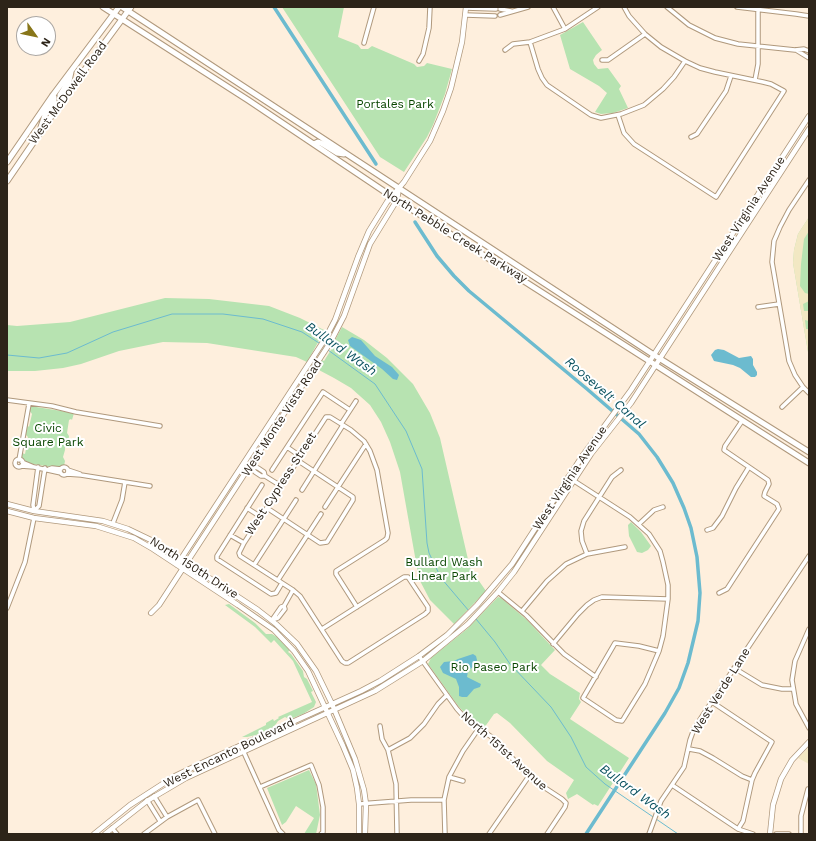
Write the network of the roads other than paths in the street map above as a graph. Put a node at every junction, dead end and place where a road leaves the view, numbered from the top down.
1 (103, 7) edge
2 (119, 7) edge
3 (122, 7) edge
4 (374, 7) edge
5 (430, 7) edge
6 (528, 7) edge
7 (553, 7) edge
8 (598, 7) edge
9 (624, 7) edge
10 (667, 7) edge
11 (737, 7) edge
12 (466, 8) edge
13 (130, 9) edge
14 (500, 9) dead end
15 (758, 10) junction
16 (512, 11) junction
17 (114, 14) junction
18 (466, 15) junction
19 (500, 15) dead end
20 (809, 16) edge
21 (122, 20) junction
22 (565, 29) junction
23 (645, 34) junction
24 (530, 42) junction
25 (364, 44) dead end
26 (758, 46) junction
27 (505, 50) dead end
28 (795, 50) junction
29 (809, 50) edge
30 (809, 58) edge
31 (602, 60) dead end
32 (419, 61) dead end
33 (685, 61) junction
34 (72, 70) junction
35 (731, 76) junction
36 (754, 80) junction
37 (53, 95) junction
38 (61, 102) junction
39 (619, 115) junction
40 (809, 116) edge
41 (809, 129) edge
42 (40, 132) junction
43 (691, 137) dead end
44 (314, 144) junction
45 (346, 154) junction
46 (7, 162) edge
47 (809, 180) edge
48 (7, 181) edge
49 (399, 188) junction
50 (391, 196) junction
51 (397, 200) junction
52 (779, 304) junction
53 (758, 307) dead end
54 (654, 355) junction
55 (660, 358) junction
56 (649, 362) junction
57 (655, 366) junction
58 (803, 387) junction
59 (809, 393) edge
60 (7, 400) edge
61 (356, 401) dead end
62 (29, 404) junction
63 (782, 407) dead end
64 (350, 410) junction
65 (747, 413) junction
66 (742, 421) junction
67 (342, 424) junction
68 (160, 426) dead end
69 (366, 444) junction
70 (286, 447) junction
71 (809, 452) edge
72 (299, 458) junction
73 (245, 462) junction
74 (809, 463) edge
75 (250, 465) junction
76 (36, 467) junction
77 (749, 467) junction
78 (47, 469) junction
79 (272, 470) dead end
80 (314, 470) junction
81 (621, 470) dead end
82 (61, 471) junction
83 (67, 472) junction
84 (568, 477) junction
85 (574, 480) junction
86 (125, 482) junction
87 (262, 485) dead end
88 (150, 486) dead end
89 (281, 486) junction
90 (339, 486) junction
91 (302, 490) dead end
92 (599, 497) junction
93 (296, 500) dead end
94 (7, 504) edge
95 (663, 507) dead end
96 (247, 508) junction
97 (267, 508) junction
98 (325, 508) dead end
99 (7, 511) edge
100 (34, 511) junction
101 (320, 514) dead end
102 (262, 516) junction
103 (34, 518) junction
104 (284, 519) junction
105 (113, 523) junction
106 (639, 524) junction
107 (707, 530) dead end
108 (307, 534) junction
109 (230, 535) junction
110 (244, 543) junction
111 (625, 547) dead end
112 (587, 554) junction
113 (809, 556) edge
114 (180, 559) junction
115 (186, 563) junction
116 (177, 565) junction
117 (254, 565) junction
118 (182, 568) junction
119 (278, 580) junction
120 (282, 583) junction
121 (293, 590) junction
122 (498, 592) junction
123 (718, 593) dead end
124 (668, 599) junction
125 (357, 607) junction
126 (7, 608) edge
127 (522, 611) junction
128 (151, 614) dead end
129 (272, 620) junction
130 (268, 625) junction
131 (809, 628) edge
132 (322, 629) junction
133 (553, 644) junction
134 (659, 650) junction
135 (419, 656) junction
136 (423, 661) junction
137 (734, 668) junction
138 (596, 677) junction
139 (792, 689) junction
140 (447, 695) junction
141 (712, 702) junction
142 (330, 709) junction
143 (380, 726) dead end
144 (480, 728) junction
145 (809, 728) edge
146 (809, 742) edge
147 (241, 746) junction
148 (689, 749) junction
149 (388, 750) junction
150 (244, 751) junction
151 (449, 776) junction
152 (529, 776) junction
153 (752, 780) junction
154 (464, 782) dead end
155 (672, 785) junction
156 (260, 787) junction
157 (808, 789) edge
158 (151, 791) junction
159 (144, 796) junction
160 (154, 796) junction
161 (444, 800) junction
162 (148, 801) junction
163 (397, 802) junction
164 (359, 804) junction
165 (366, 804) junction
166 (167, 817) junction
167 (160, 821) junction
168 (112, 828) junction
169 (738, 829) junction
170 (94, 834) edge
171 (105, 834) edge
172 (117, 834) edge
173 (144, 834) edge
174 (215, 834) edge
175 (283, 834) edge
176 (321, 834) edge
177 (359, 834) edge
178 (365, 834) edge
179 (397, 834) edge
180 (445, 834) edge
181 (489, 834) edge
182 (547, 834) edge
183 (649, 834) edge
184 (753, 834) edge
185 (770, 834) edge
186 (776, 834) edge
187 (789, 834) edge
188 (800, 834) edge

1 - 17 main road, North Pebble Creek Parkway
2 - 17 main road, West McDowell Road
3 - 13 main road, North Pebble Creek Parkway
4 - 25 street
5 - 32 street
6 - 16 street
7 - 22 street
8 - 22 street
9 - 23 street
10 - 26 street
11 - 15 street
12 - 18 street, West Monte Vista Road
12 - 18 street
13 - 21 main road, West McDowell Road
13 - 45 main road, North Pebble Creek Parkway
14 - 16 street
15 - 20 street
15 - 26 street
16 - 19 street
17 - 21 main road, North Pebble Creek Parkway
17 - 34 main road, West McDowell Road
18 - 49 street, West Monte Vista Road
21 - 38 main road, West McDowell Road
21 - 44 main road, North Pebble Creek Parkway
22 - 24 street
23 - 31 street
23 - 33 street
24 - 27 street
24 - 39 street
26 - 28 street
26 - 36 street
28 - 29 street
28 - 30 street
33 - 35 street
33 - 39 street
34 - 37 main road, West McDowell Road
34 - 38 main road
35 - 36 street
35 - 43 street
36 - 39 street
37 - 42 main road
37 - 46 main road, West McDowell Road
38 - 42 main road, West McDowell Road
40 - 54 street, West Virginia Avenue
41 - 55 street, West Virginia Avenue
42 - 48 main road, West McDowell Road
44 - 45 main road
44 - 50 main road, North Pebble Creek Parkway
45 - 49 main road, North Pebble Creek Parkway
47 - 52 street
49 - 50 street, West Monte Vista Road
49 - 51 street, West Monte Vista Road
49 - 54 main road, North Pebble Creek Parkway
50 - 51 main road, North Pebble Creek Parkway
50 - 73 street, West Monte Vista Road
51 - 56 main road, North Pebble Creek Parkway
51 - 75 street, West Monte Vista Road
52 - 53 street
52 - 58 street
54 - 55 main road, North Pebble Creek Parkway
54 - 56 street, West Virginia Avenue
55 - 57 street, West Virginia Avenue
55 - 65 main road, North Pebble Creek Parkway
56 - 57 main road, North Pebble Creek Parkway
56 - 84 street, West Virginia Avenue
57 - 66 main road, North Pebble Creek Parkway
57 - 85 street, West Virginia Avenue
58 - 59 street
58 - 63 street
60 - 62 street
61 - 64 street
62 - 68 street
62 - 76 street
64 - 67 street
64 - 70 street
65 - 66 main road
65 - 71 main road, North Pebble Creek Parkway
66 - 74 main road, North Pebble Creek Parkway
66 - 77 street
67 - 69 street
67 - 72 street, West Cypress Street
67 - 80 street
69 - 90 street
69 - 125 street
70 - 72 street
70 - 79 street
72 - 80 street
72 - 89 street, West Cypress Street
73 - 75 street
73 - 114 street, West Monte Vista Road
75 - 89 street
75 - 115 street, West Monte Vista Road
76 - 78 street
76 - 100 street
77 - 107 street
77 - 123 street
78 - 82 street
78 - 100 street
80 - 90 street
80 - 91 street
81 - 92 street
82 - 83 street
82 - 83 street
83 - 86 street
84 - 85 street
84 - 135 street, West Virginia Avenue
85 - 92 street
85 - 122 street, West Virginia Avenue
86 - 88 street
86 - 105 street
87 - 96 street
89 - 97 street, West Cypress Street
90 - 98 street
90 - 108 street
92 - 106 street
92 - 112 street
93 - 104 street
94 - 100 street, North 150th Drive
95 - 106 street
96 - 102 street
96 - 109 street
97 - 102 street, West Cypress Street
97 - 104 street
99 - 103 street, North 150th Drive
100 - 103 street
100 - 105 street, North 150th Drive
101 - 108 street
102 - 110 street, West Cypress Street
103 - 116 street, North 150th Drive
103 - 126 street
104 - 108 street
104 - 117 street
105 - 114 street, North 150th Drive
106 - 124 street
108 - 119 street
109 - 110 street
109 - 120 street
110 - 117 street, West Cypress Street
111 - 112 street
112 - 127 street
113 - 137 street, West Verde Lane
114 - 115 street, North 150th Drive
114 - 116 street, West Monte Vista Road
115 - 118 street, West Monte Vista Road
115 - 129 street, North 150th Drive
116 - 118 street, North 150th Drive
117 - 119 street
118 - 128 street, West Monte Vista Road
118 - 130 street, North 150th Drive
119 - 120 street
120 - 121 street
121 - 129 street
121 - 132 street
122 - 127 street
122 - 136 street, West Virginia Avenue
124 - 133 street
124 - 134 street
125 - 132 street
125 - 132 street
127 - 133 street
129 - 130 street
129 - 142 street, North 150th Drive
130 - 142 street, North 150th Drive
131 - 139 street
133 - 138 street
134 - 138 street
134 - 138 street
135 - 136 street, North 151st Avenue
135 - 142 street, West Virginia Avenue
136 - 140 street, North 151st Avenue
136 - 142 street, West Virginia Avenue
137 - 139 street
137 - 141 street, West Verde Lane
139 - 145 street
140 - 144 street, North 151st Avenue
140 - 149 street
141 - 148 street, West Verde Lane
141 - 153 street
142 - 147 street, West Encanto Boulevard
142 - 150 street, West Encanto Boulevard
142 - 164 street
142 - 165 street
143 - 149 street
144 - 151 street
144 - 152 street, North 151st Avenue
146 - 185 street
147 - 150 street
147 - 158 street, West Encanto Boulevard
148 - 153 street
148 - 155 street, West Verde Lane
149 - 163 street
150 - 156 street
150 - 160 street, West Encanto Boulevard
151 - 154 street
151 - 161 street
152 - 181 street
152 - 182 street, North 151st Avenue
153 - 169 street
155 - 169 street
155 - 183 street, West Verde Lane
156 - 175 street
156 - 176 street
157 - 188 street
158 - 159 street, West Encanto Boulevard
158 - 160 street
159 - 162 street
159 - 170 street, West Encanto Boulevard
160 - 162 street, West Encanto Boulevard
160 - 166 street
161 - 163 street
161 - 180 street
162 - 167 street
162 - 168 street, West Encanto Boulevard
163 - 165 street
163 - 179 street
164 - 165 street
164 - 177 street
165 - 178 street
166 - 167 street
166 - 174 street
167 - 173 street
168 - 171 street, West Encanto Boulevard
168 - 172 street
169 - 184 street
186 - 187 street

